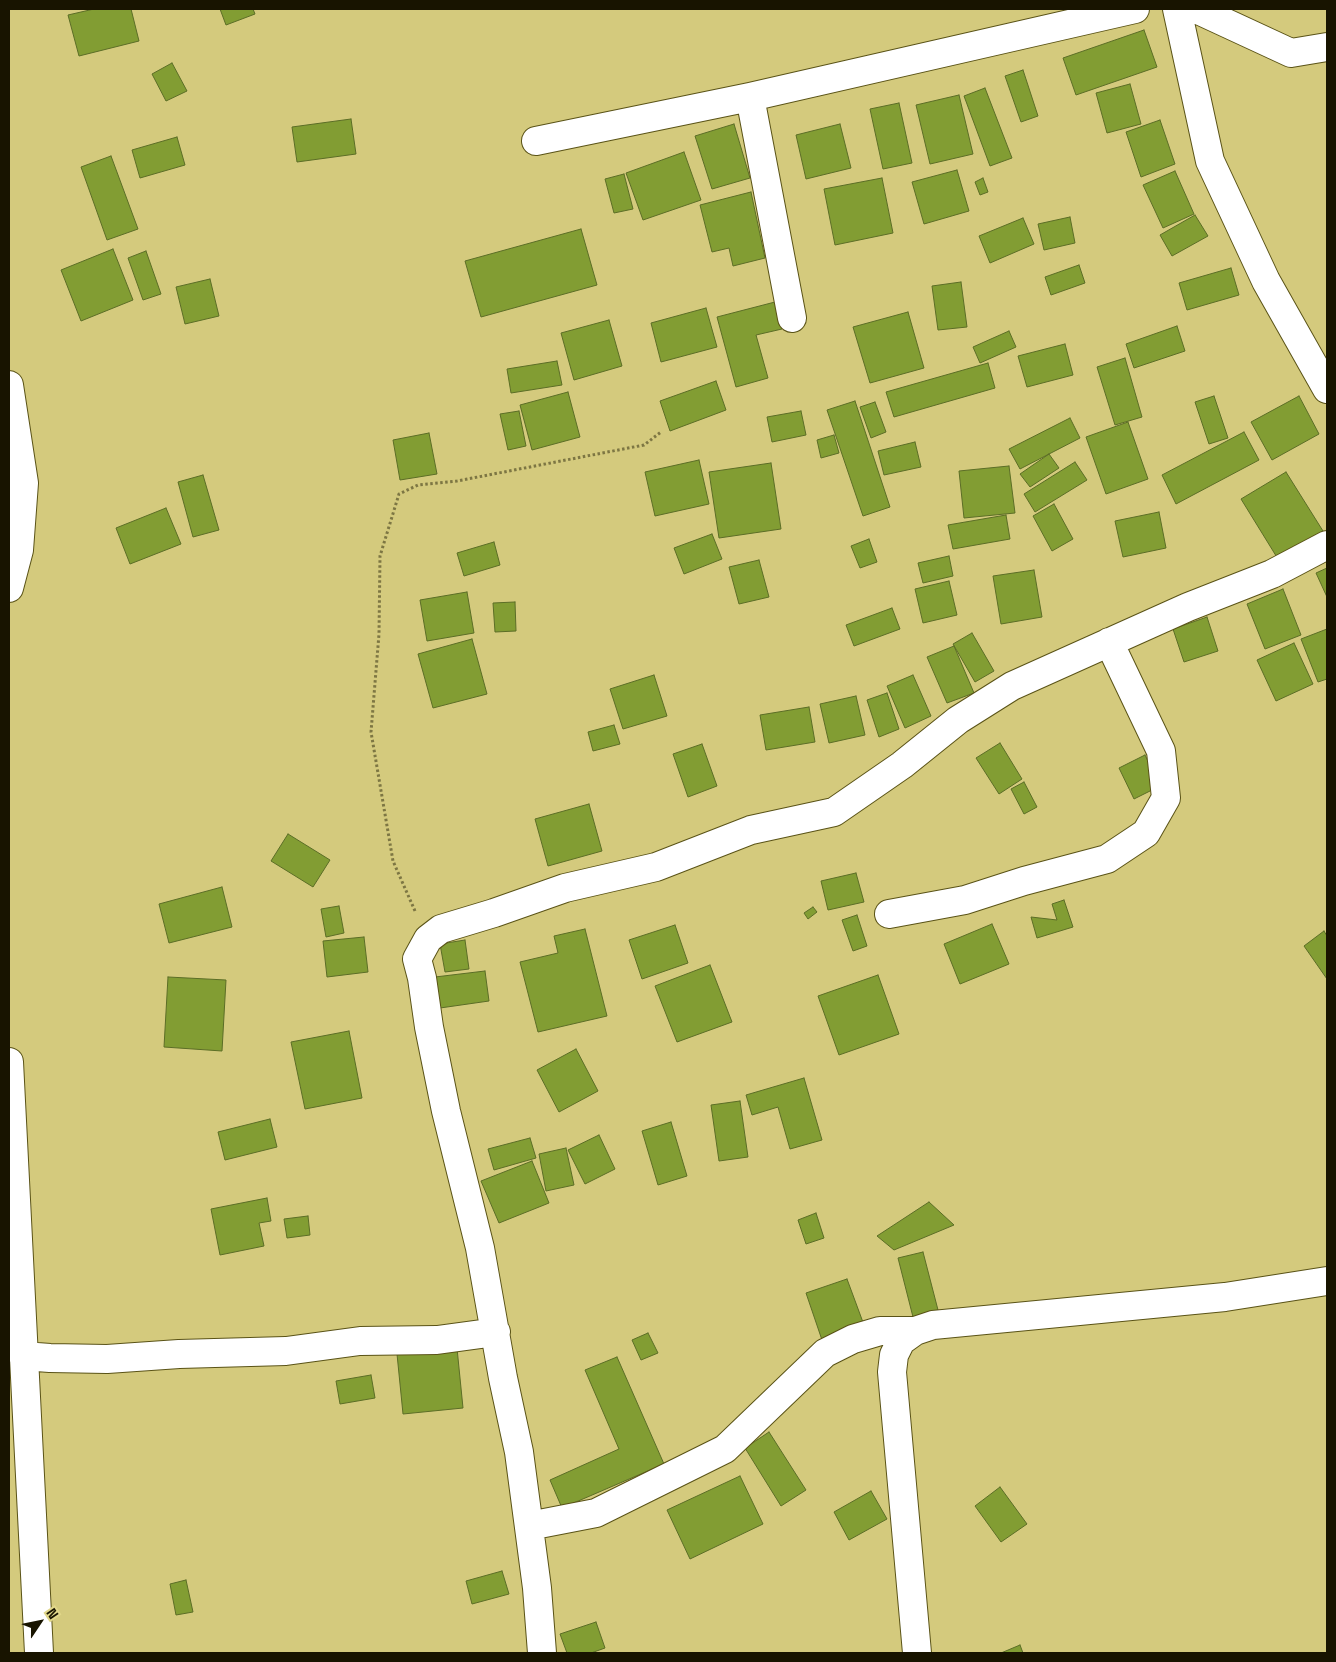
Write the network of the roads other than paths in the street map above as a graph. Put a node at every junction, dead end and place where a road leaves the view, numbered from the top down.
1 (1135, 9) edge
2 (1177, 9) edge
3 (1196, 9) edge
4 (1327, 47) edge
5 (750, 98) junction
6 (536, 141) dead end
7 (792, 318) dead end
8 (9, 385) edge
9 (1327, 388) edge
10 (1327, 544) edge
11 (9, 588) edge
12 (1109, 642) junction
13 (890, 914) dead end
14 (9, 1062) edge
15 (1327, 1281) edge
16 (915, 1331) junction
17 (496, 1332) junction
18 (23, 1356) junction
19 (529, 1526) junction
20 (39, 1653) edge
21 (542, 1653) edge
22 (917, 1653) edge

1 - 5 street
2 - 9 street
3 - 4 street
5 - 6 street
5 - 7 street
8 - 11 street
10 - 12 street
12 - 13 street
12 - 17 street
14 - 18 street
15 - 16 street
16 - 19 street
16 - 22 street
17 - 18 street
17 - 19 street
18 - 20 street
19 - 21 street

